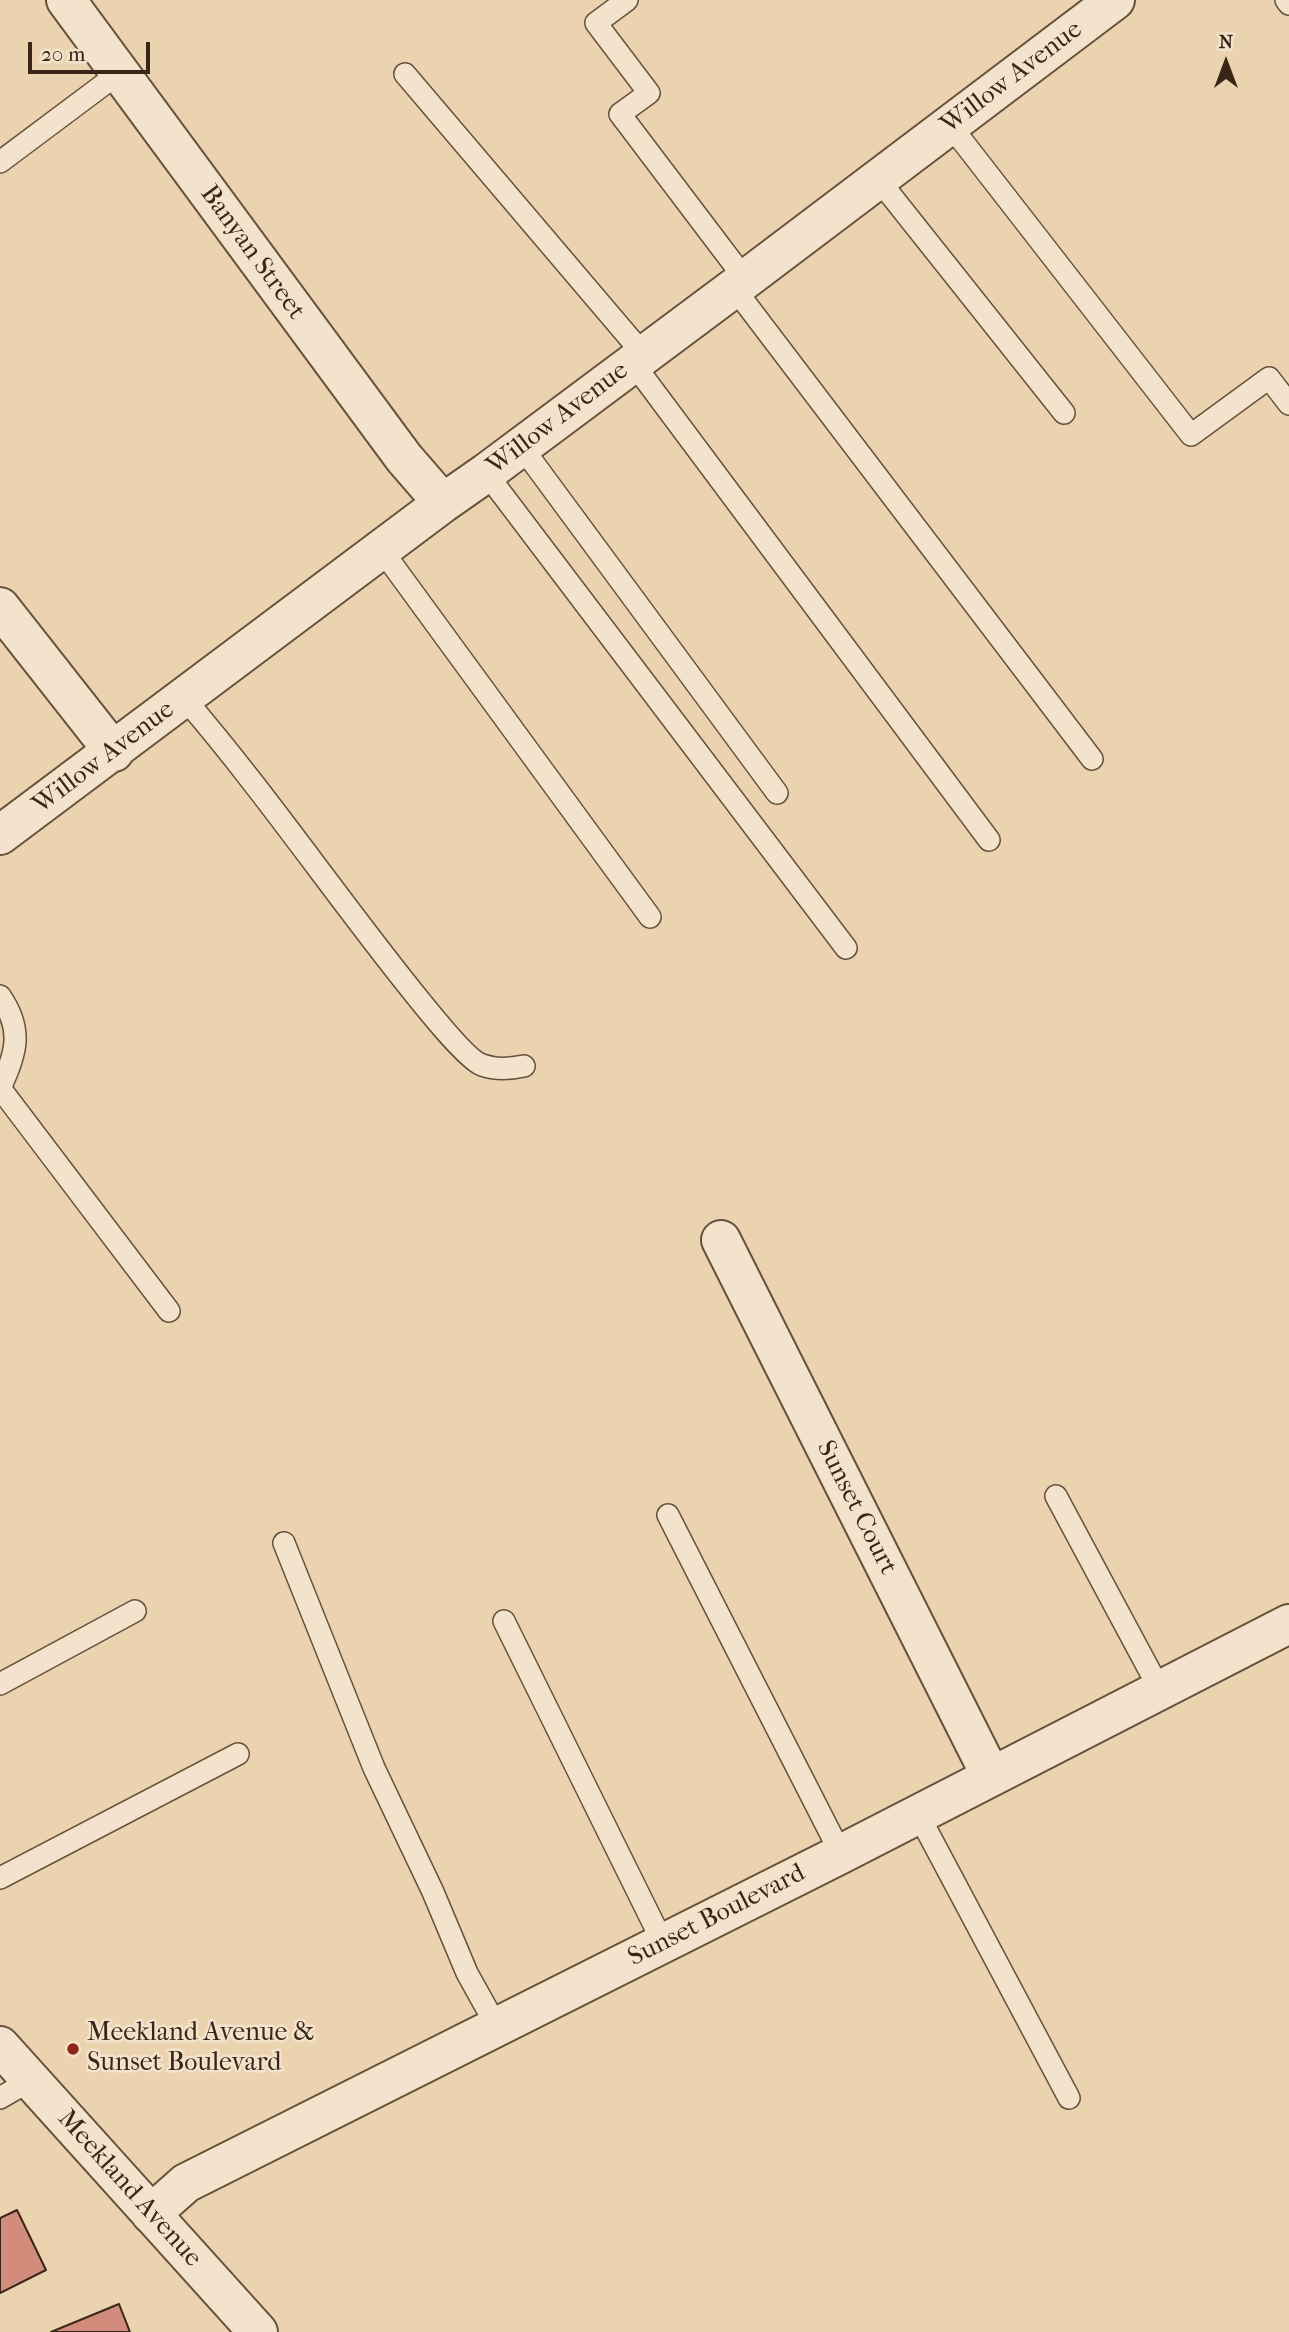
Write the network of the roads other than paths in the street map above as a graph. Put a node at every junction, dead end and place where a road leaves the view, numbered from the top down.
1 (65, 0) edge
2 (627, 0) edge
3 (1115, 0) edge
4 (119, 73) junction
5 (405, 74) dead end
6 (950, 125) junction
7 (0, 162) edge
8 (878, 179) junction
9 (740, 284) junction
10 (638, 359) junction
11 (1289, 404) edge
12 (1064, 413) dead end
13 (522, 446) junction
14 (486, 473) junction
15 (443, 503) junction
16 (381, 549) junction
17 (0, 607) edge
18 (184, 698) junction
19 (114, 752) junction
20 (1092, 759) dead end
21 (777, 793) dead end
22 (0, 835) edge
23 (989, 840) dead end
24 (650, 917) dead end
25 (846, 948) dead end
26 (0, 996) edge
27 (524, 1066) dead end
28 (0, 1088) edge
29 (722, 1240) dead end
30 (169, 1311) dead end
31 (1056, 1496) dead end
32 (668, 1516) dead end
33 (284, 1543) dead end
34 (135, 1611) dead end
35 (503, 1621) dead end
36 (1289, 1624) edge
37 (0, 1684) edge
38 (1160, 1690) junction
39 (238, 1754) dead end
40 (990, 1776) junction
41 (918, 1814) junction
42 (841, 1854) junction
43 (0, 1878) edge
44 (663, 1943) junction
45 (497, 2027) junction
46 (0, 2046) edge
47 (15, 2089) edge
48 (1069, 2098) dead end
49 (151, 2214) junction
50 (258, 2332) edge

1 - 4 street, Banyan Street
2 - 9 lane
3 - 6 street, Willow Avenue
4 - 7 lane
4 - 15 street, Banyan Street
5 - 10 lane
6 - 8 street, Willow Avenue
6 - 11 lane
8 - 9 street, Willow Avenue
8 - 12 lane
9 - 10 street, Willow Avenue
9 - 20 lane
10 - 13 street, Willow Avenue
10 - 23 lane
13 - 14 street, Willow Avenue
13 - 21 lane
14 - 15 street, Willow Avenue
14 - 25 lane
15 - 16 street, Willow Avenue
16 - 18 street, Willow Avenue
16 - 24 lane
17 - 19 street
18 - 19 street, Willow Avenue
18 - 27 lane
19 - 22 street, Willow Avenue
26 - 28 lane
28 - 30 lane
29 - 40 street, Sunset Court
31 - 38 lane
32 - 42 lane
33 - 45 lane
34 - 37 lane
35 - 44 lane
36 - 38 street, Sunset Boulevard
38 - 40 street, Sunset Boulevard
39 - 43 lane
40 - 41 street, Sunset Boulevard
41 - 42 street, Sunset Boulevard
41 - 48 lane
42 - 44 street, Sunset Boulevard
44 - 45 street, Sunset Boulevard
45 - 49 street, Sunset Boulevard
46 - 47 street, Meekland Avenue
47 - 49 street, Meekland Avenue
49 - 50 street, Meekland Avenue

